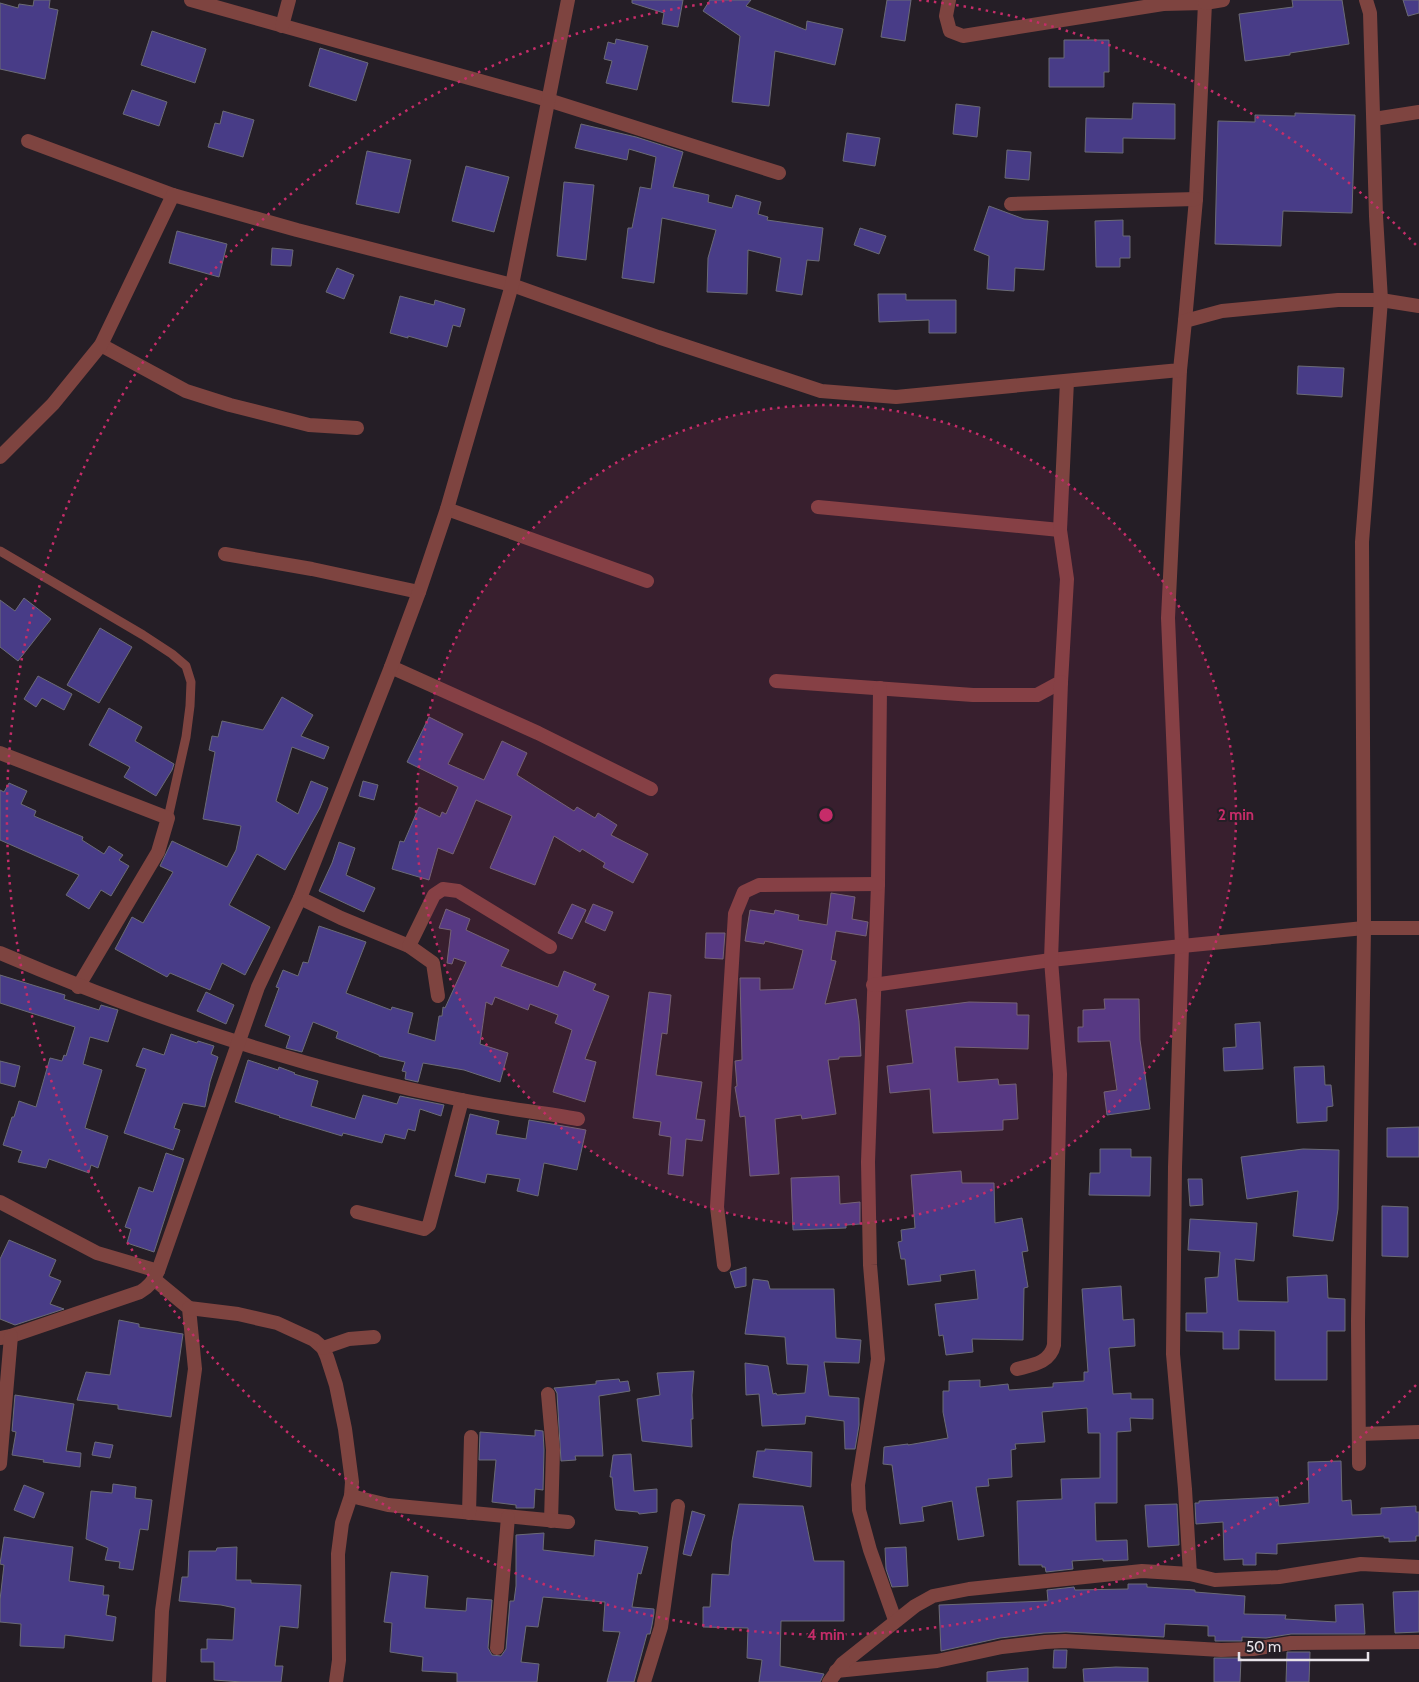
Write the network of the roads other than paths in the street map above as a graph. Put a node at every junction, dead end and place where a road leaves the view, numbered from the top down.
1 (191, 0) edge
2 (289, 0) edge
3 (568, 0) edge
4 (949, 0) edge
5 (1223, 0) edge
6 (1366, 0) edge
7 (1162, 2) edge
8 (1204, 3) junction
9 (282, 26) junction
10 (548, 100) junction
11 (1419, 112) edge
12 (1374, 119) junction
13 (28, 140) dead end
14 (779, 174) dead end
15 (174, 195) junction
16 (1196, 200) junction
17 (1011, 204) dead end
18 (512, 285) junction
19 (1381, 300) junction
20 (1419, 306) edge
21 (1185, 321) junction
22 (101, 345) junction
23 (1180, 370) junction
24 (1068, 381) junction
25 (357, 428) dead end
26 (0, 457) edge
27 (818, 506) dead end
28 (447, 509) junction
29 (1060, 530) junction
30 (0, 552) edge
31 (225, 554) dead end
32 (647, 581) dead end
33 (419, 592) junction
34 (391, 667) junction
35 (776, 681) dead end
36 (1061, 682) junction
37 (880, 688) junction
38 (0, 753) edge
39 (651, 789) dead end
40 (168, 818) junction
41 (878, 884) junction
42 (300, 898) junction
43 (1364, 928) junction
44 (1419, 928) edge
45 (409, 946) junction
46 (1182, 946) junction
47 (550, 947) dead end
48 (0, 953) edge
49 (1051, 960) junction
50 (874, 985) junction
51 (78, 987) junction
52 (438, 996) dead end
53 (240, 1044) junction
54 (462, 1100) junction
55 (578, 1119) dead end
56 (0, 1202) edge
57 (357, 1212) dead end
58 (724, 1265) dead end
59 (156, 1276) junction
60 (189, 1308) junction
61 (5, 1337) edge
62 (374, 1337) dead end
63 (323, 1348) junction
64 (1017, 1368) dead end
65 (548, 1394) dead end
66 (1419, 1432) edge
67 (1359, 1434) junction
68 (470, 1437) dead end
69 (0, 1464) edge
70 (1359, 1464) dead end
71 (351, 1496) junction
72 (678, 1506) dead end
73 (469, 1513) junction
74 (508, 1517) junction
75 (551, 1521) junction
76 (568, 1522) dead end
77 (1419, 1567) edge
78 (1190, 1574) junction
79 (896, 1620) junction
80 (1419, 1642) edge
81 (497, 1648) dead end
82 (832, 1677) edge
83 (159, 1682) edge
84 (336, 1682) edge
85 (644, 1682) edge

1 - 9 street
2 - 9 street
3 - 10 street
4 - 7 street
5 - 8 street
6 - 12 street
7 - 8 street
8 - 16 street
9 - 10 street
10 - 14 street
10 - 18 street
11 - 12 street
12 - 19 street
13 - 15 street
15 - 18 street
15 - 22 street
16 - 17 street
16 - 21 street
18 - 24 street
18 - 28 street
19 - 20 street
19 - 21 street
19 - 43 street
21 - 23 street
22 - 25 street
22 - 26 street
23 - 24 street
23 - 46 street
24 - 29 street
27 - 29 street
28 - 32 street
28 - 33 street
29 - 36 street
30 - 40 lane
31 - 33 street
33 - 34 street
34 - 39 street
34 - 42 street
35 - 37 street
36 - 37 street
36 - 49 street
37 - 41 street
38 - 40 street
40 - 51 street
41 - 50 street
41 - 58 street
42 - 45 street
42 - 53 street
43 - 44 street
43 - 46 street
43 - 67 street
45 - 47 street
45 - 52 street
46 - 49 street
46 - 78 street
48 - 51 street
49 - 50 street
49 - 64 street
50 - 79 street
51 - 53 street
53 - 54 street
53 - 59 street
54 - 55 street
54 - 57 street
56 - 59 street
59 - 60 street
59 - 61 street
60 - 63 street
60 - 83 street
61 - 69 street
62 - 63 street
63 - 71 street
65 - 75 street
66 - 67 street
67 - 70 street
68 - 73 street
71 - 73 street
71 - 84 street
72 - 85 street
73 - 74 street
74 - 75 street
74 - 81 street
75 - 76 street
77 - 78 street
78 - 79 street
79 - 82 street
80 - 82 street

